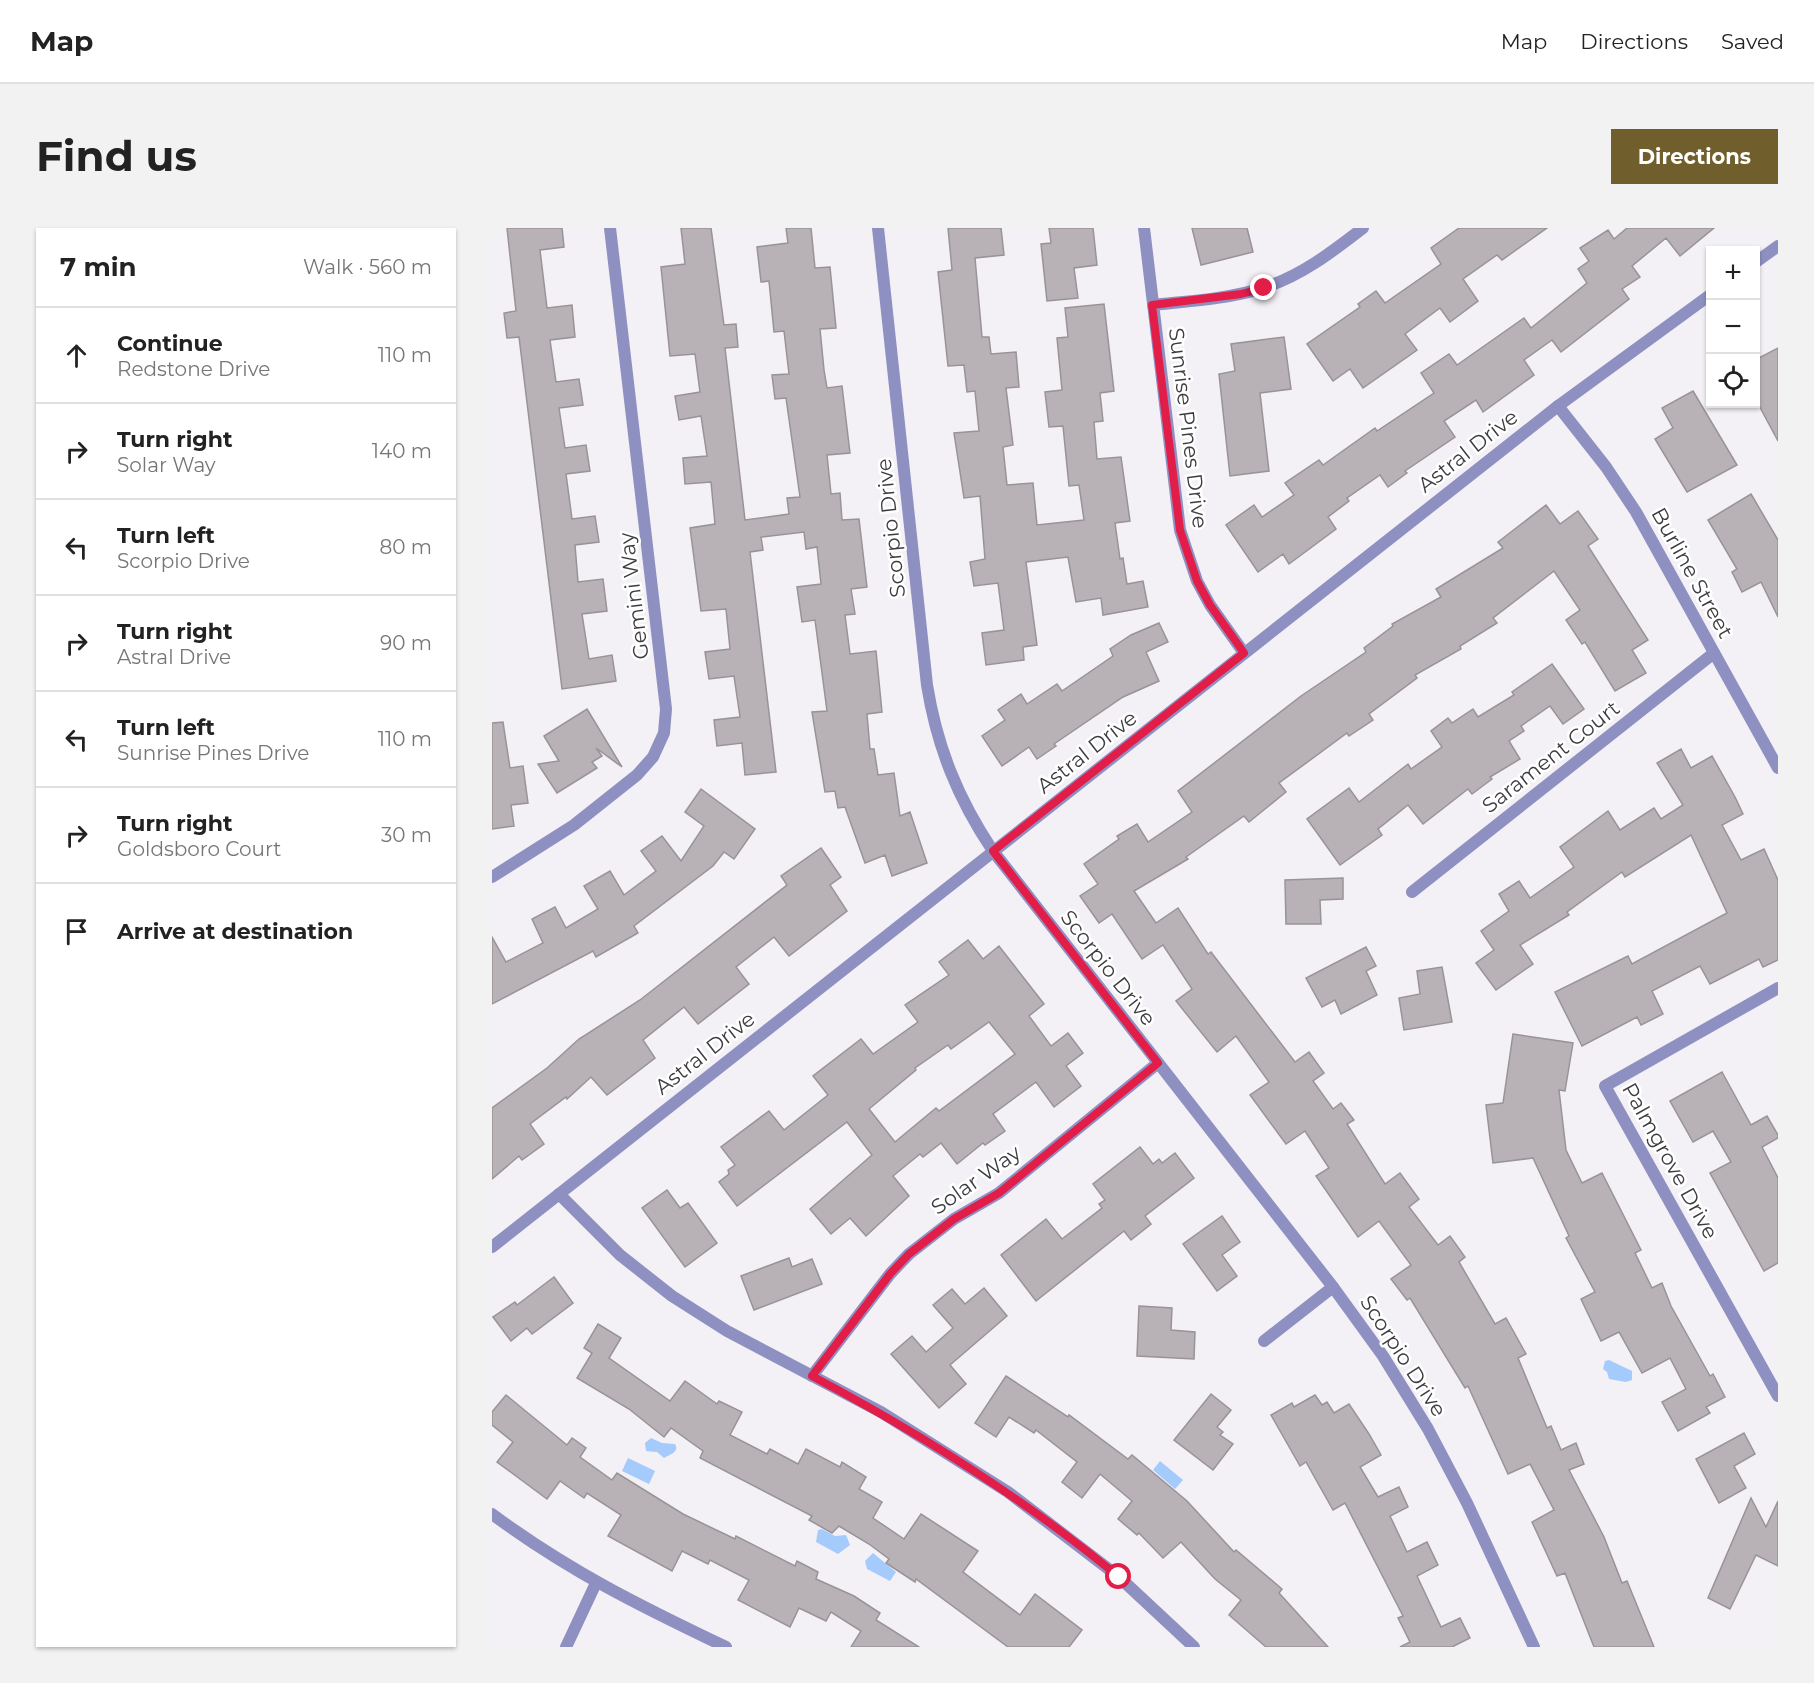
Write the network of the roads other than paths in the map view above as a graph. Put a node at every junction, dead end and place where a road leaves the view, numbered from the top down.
1 (610, 228) edge
2 (878, 228) edge
3 (1144, 228) edge
4 (1363, 228) edge
5 (1778, 246) edge
6 (1760, 259) edge
7 (1706, 298) edge
8 (1152, 305) junction
9 (1558, 406) junction
10 (1244, 653) junction
11 (1714, 653) junction
12 (1778, 768) edge
13 (993, 851) junction
14 (492, 878) edge
15 (1412, 892) dead end
16 (1778, 988) edge
17 (1158, 1063) junction
18 (559, 1194) junction
19 (492, 1246) edge
20 (1333, 1287) junction
21 (1264, 1341) dead end
22 (812, 1376) junction
23 (1778, 1396) edge
24 (492, 1514) edge
25 (596, 1583) junction
26 (566, 1647) edge
27 (726, 1647) edge
28 (1194, 1647) edge
29 (1534, 1647) edge

1 - 14 street, Gemini Way
2 - 13 street, Scorpio Drive
3 - 8 street, Sunrise Pines Drive
4 - 8 street
5 - 6 street
7 - 9 street, Astral Drive
8 - 10 street, Sunrise Pines Drive
9 - 10 street, Astral Drive
9 - 11 street, Burline Street
10 - 13 street, Astral Drive
11 - 12 street, Burline Street
11 - 15 street, Sarament Court
13 - 17 street, Scorpio Drive
13 - 18 street, Astral Drive
16 - 23 street, Palmgrove Drive
17 - 20 street, Scorpio Drive
17 - 22 street, Solar Way
18 - 19 street, Astral Drive
18 - 22 street
20 - 21 street
20 - 29 street, Scorpio Drive
22 - 28 street
24 - 25 street
25 - 26 street
25 - 27 street

